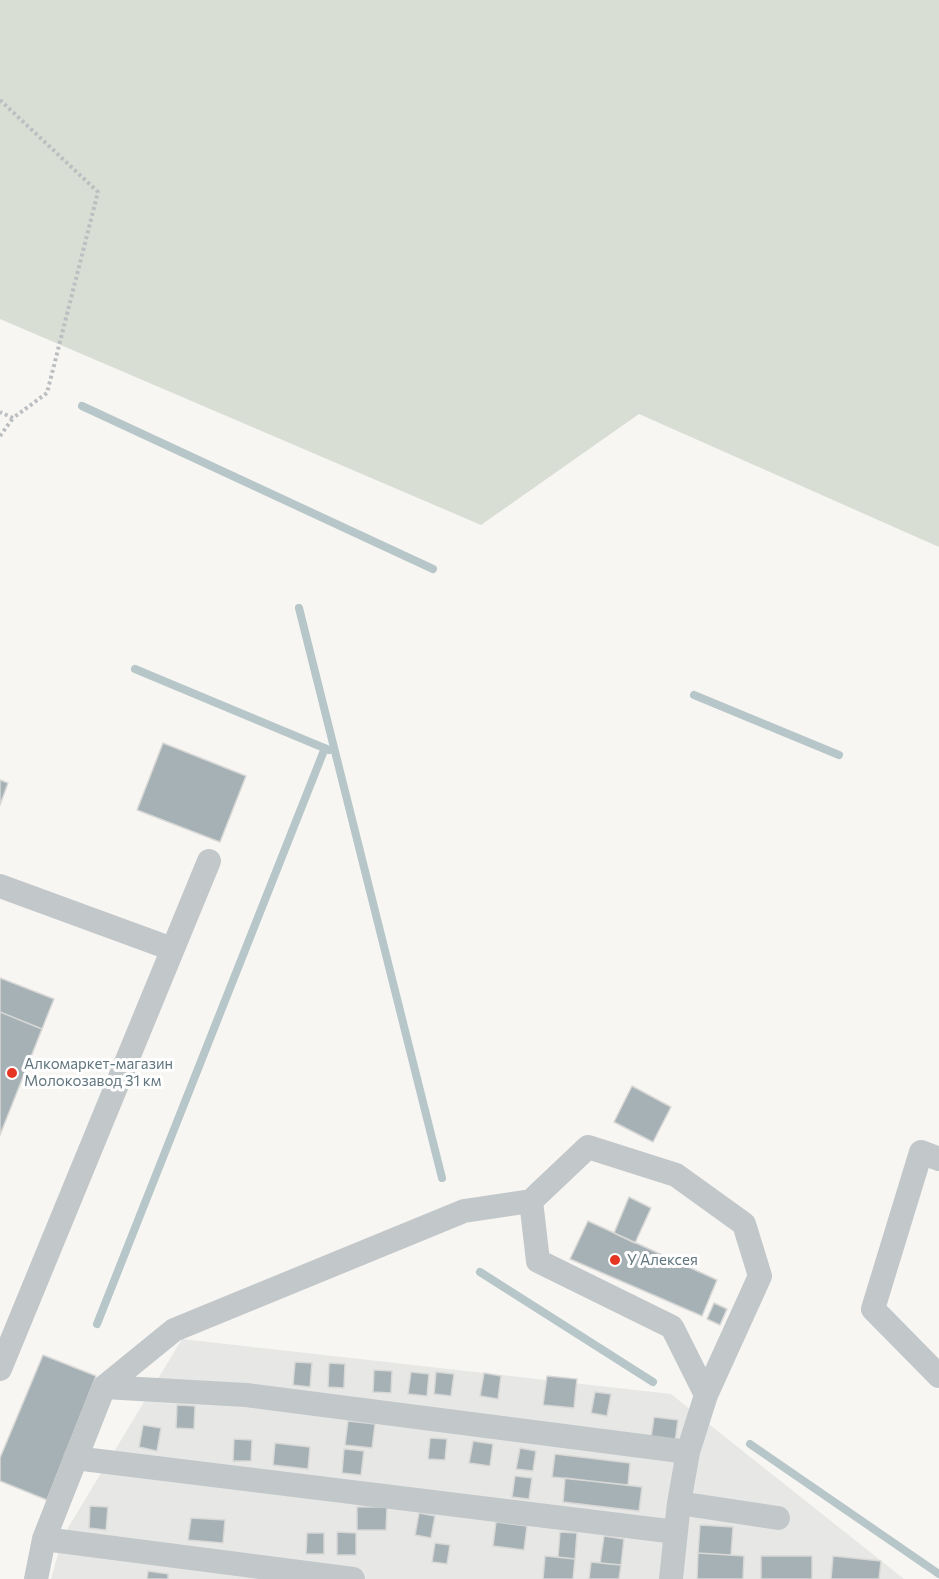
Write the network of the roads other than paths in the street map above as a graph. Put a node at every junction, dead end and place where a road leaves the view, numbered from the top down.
1 (209, 861) dead end
2 (0, 886) edge
3 (172, 949) junction
4 (939, 1159) edge
5 (531, 1201) junction
6 (0, 1369) edge
7 (939, 1376) edge
8 (104, 1387) junction
9 (706, 1395) junction
10 (688, 1452) junction
11 (75, 1458) junction
12 (679, 1503) junction
13 (778, 1518) dead end
14 (676, 1532) junction
15 (44, 1539) junction
16 (36, 1579) edge
17 (353, 1579) edge
18 (671, 1579) edge

1 - 3 lane
2 - 3 lane
3 - 6 lane
4 - 7 lane
5 - 8 lane
5 - 9 lane
5 - 9 lane
8 - 10 lane
8 - 11 lane
9 - 10 lane
10 - 12 lane
11 - 14 lane
11 - 15 lane
12 - 13 lane
12 - 14 lane
14 - 18 lane
15 - 16 lane
15 - 17 lane

